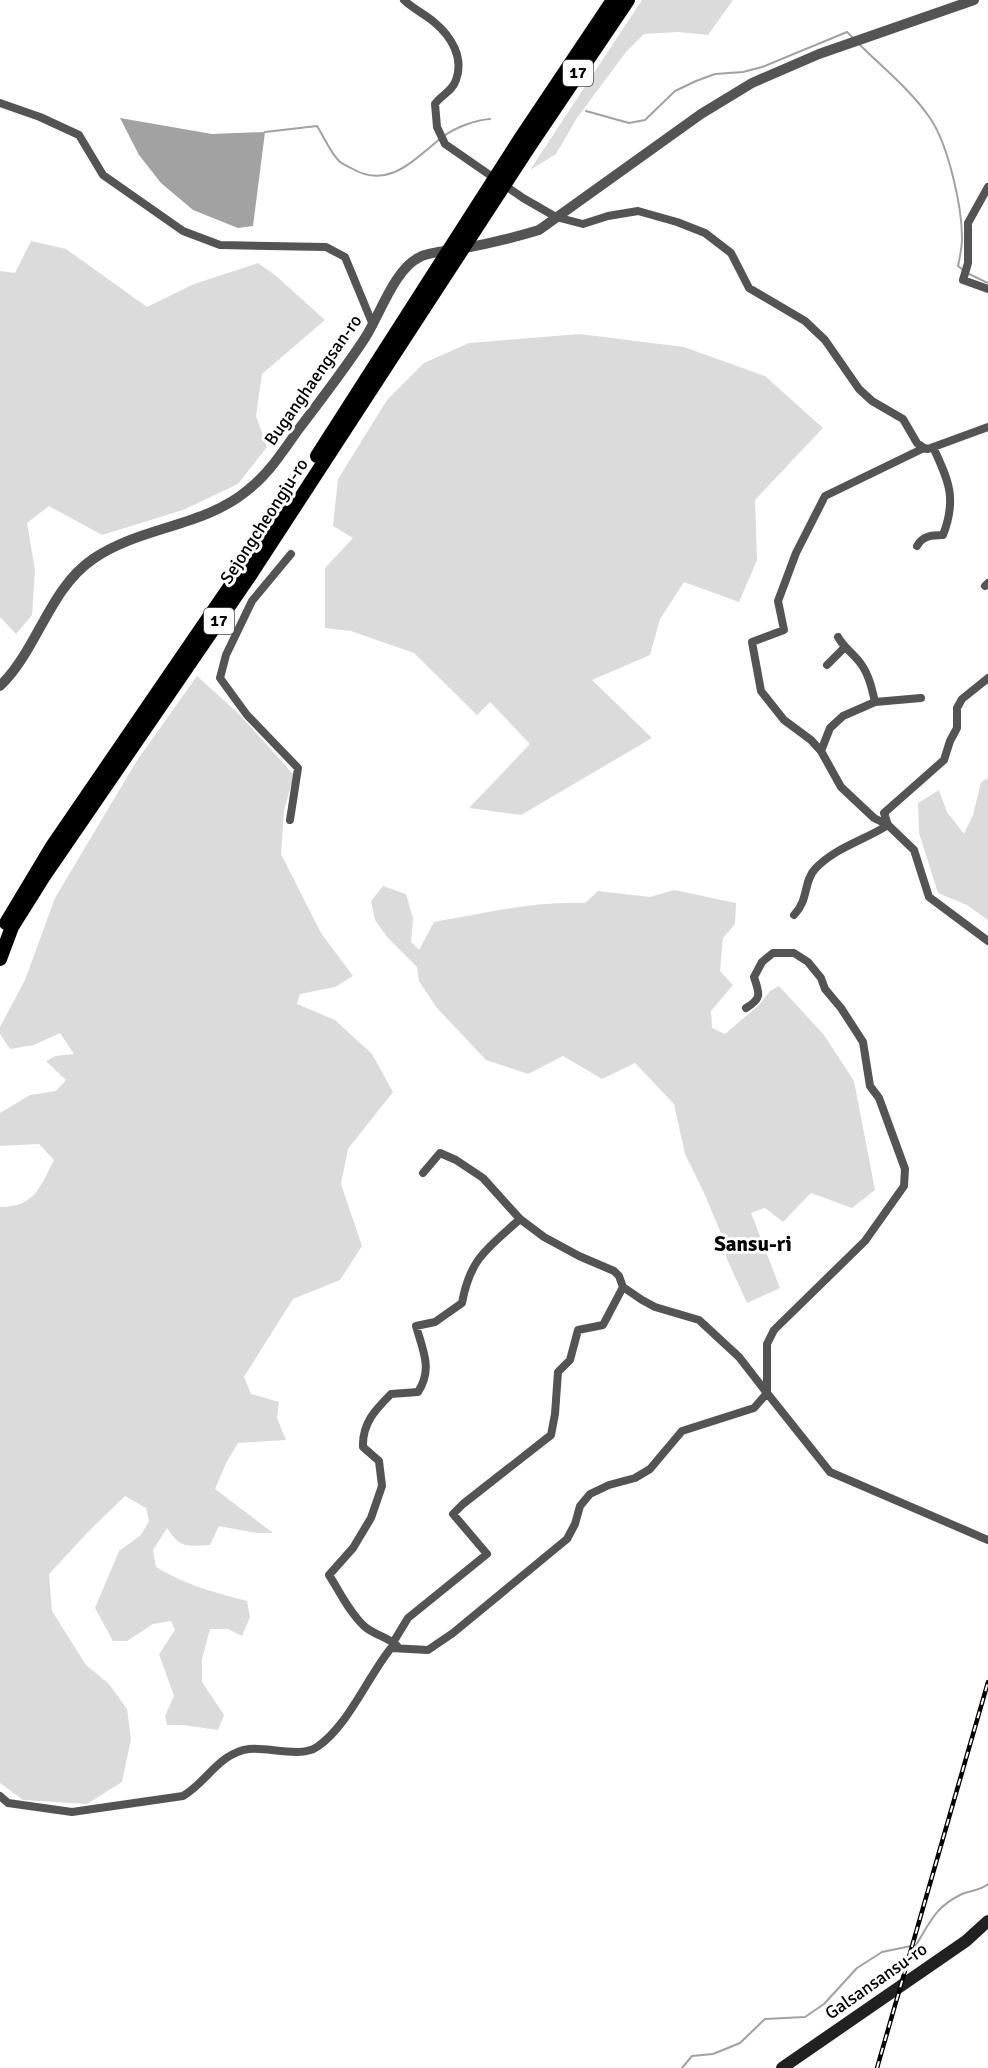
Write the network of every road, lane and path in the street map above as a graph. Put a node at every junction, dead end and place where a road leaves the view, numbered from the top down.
1 (404, 0) edge
2 (613, 0) edge
3 (628, 0) edge
4 (974, 0) edge
5 (0, 103) edge
6 (524, 143) junction
7 (988, 188) edge
8 (556, 217) junction
9 (435, 282) junction
10 (988, 289) edge
11 (373, 325) junction
12 (988, 427) edge
13 (928, 448) junction
14 (916, 546) dead end
15 (291, 554) dead end
16 (838, 637) dead end
17 (844, 648) junction
18 (827, 665) dead end
19 (988, 678) edge
20 (0, 686) edge
21 (921, 698) dead end
22 (874, 702) junction
23 (821, 751) junction
24 (290, 820) dead end
25 (888, 825) junction
26 (794, 915) dead end
27 (0, 933) edge
28 (988, 941) edge
29 (0, 959) edge
30 (746, 1008) dead end
31 (423, 1173) dead end
32 (520, 1219) junction
33 (623, 1287) junction
34 (768, 1393) junction
35 (988, 1540) edge
36 (397, 1645) junction
37 (0, 1796) edge
38 (988, 1921) edge
39 (782, 2068) edge

1 - 8 street
2 - 6 highway, 17
3 - 6 highway, 17
4 - 8 street, Buganghaengsan-ro
5 - 11 street
6 - 9 highway, 17
7 - 10 street
8 - 11 street, Buganghaengsan-ro
8 - 13 street
9 - 27 highway, Sejongcheongju-ro / 17
9 - 29 highway, Sejongcheongju-ro / 17
11 - 20 street, Buganghaengsan-ro
12 - 13 street
13 - 14 street
13 - 23 street
15 - 24 street
16 - 17 street
17 - 18 street
17 - 22 street
19 - 25 street
21 - 22 street
22 - 23 street
23 - 25 street
25 - 26 street
25 - 28 street
30 - 34 street
31 - 32 street
32 - 33 street
32 - 36 street
33 - 34 street
33 - 36 street
34 - 35 street
34 - 36 street
36 - 37 street
38 - 39 main road, Galsansansu-ro

